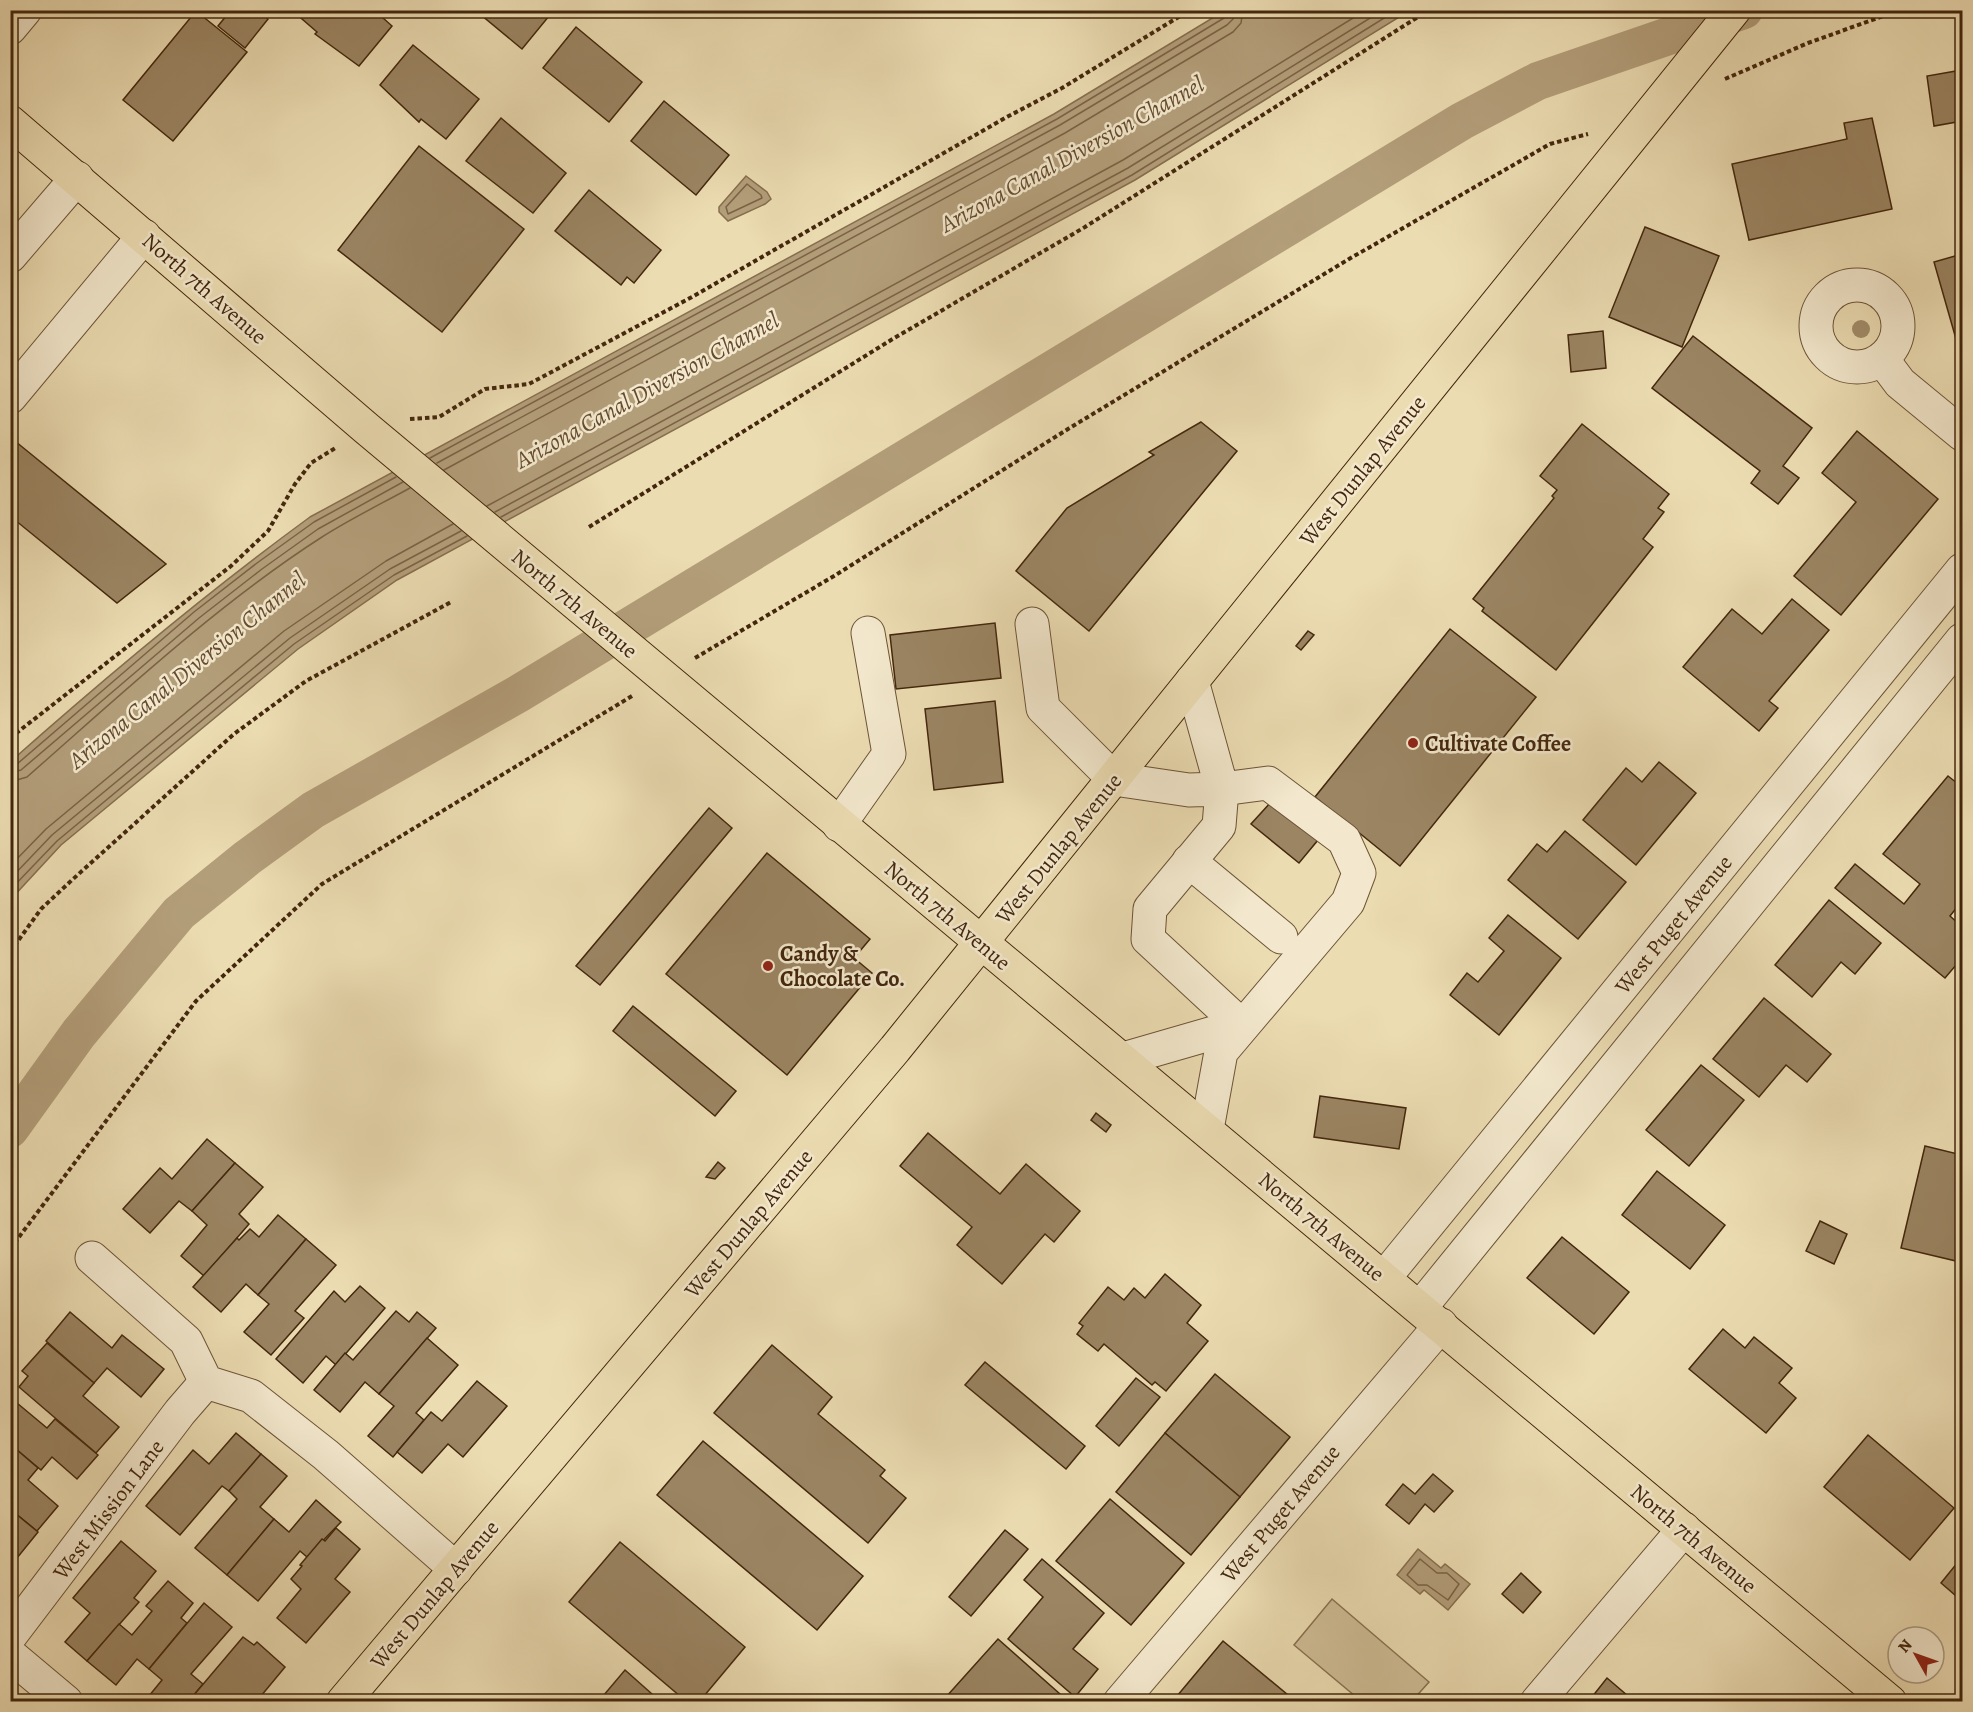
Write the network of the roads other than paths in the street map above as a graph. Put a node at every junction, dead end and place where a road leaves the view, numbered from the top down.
1 (26, 10) edge
2 (1734, 10) edge
3 (10, 28) edge
4 (10, 122) edge
5 (77, 178) junction
6 (144, 236) junction
7 (10, 256) edge
8 (1882, 359) dead end
9 (10, 397) edge
10 (1962, 434) edge
11 (1962, 570) edge
12 (1032, 624) dead end
13 (868, 633) dead end
14 (1962, 640) edge
15 (1192, 681) junction
16 (1830, 732) junction
17 (1864, 761) junction
18 (1114, 779) junction
19 (1222, 789) junction
20 (840, 825) junction
21 (1189, 861) junction
22 (1281, 937) dead end
23 (981, 943) junction
24 (1241, 1026) junction
25 (1123, 1059) junction
26 (1207, 1130) junction
27 (92, 1258) dead end
28 (1384, 1278) junction
29 (1430, 1317) junction
30 (206, 1382) junction
31 (1684, 1529) junction
32 (456, 1569) junction
33 (10, 1636) edge
34 (10, 1655) edge
35 (66, 1701) edge
36 (343, 1701) edge
37 (1120, 1701) edge
38 (1537, 1701) edge
39 (1890, 1701) edge

1 - 3 street
2 - 15 main road, West Dunlap Avenue
4 - 5 main road, North 7th Avenue
5 - 6 main road, North 7th Avenue
5 - 7 street
6 - 9 street
6 - 20 main road, North 7th Avenue
8 - 10 street
11 - 16 street, West Puget Avenue
12 - 18 street
13 - 20 street
14 - 17 street, West Puget Avenue
15 - 18 main road, West Dunlap Avenue
15 - 19 street
16 - 17 street
16 - 28 street, West Puget Avenue
17 - 29 street, West Puget Avenue
18 - 19 street
18 - 23 main road, West Dunlap Avenue
19 - 21 street
19 - 24 street
20 - 23 main road, North 7th Avenue
21 - 22 street
21 - 24 street
23 - 25 main road, North 7th Avenue
23 - 32 main road, West Dunlap Avenue
24 - 25 street
24 - 26 street
25 - 26 main road, North 7th Avenue
26 - 28 main road, North 7th Avenue
27 - 30 street
28 - 29 main road, North 7th Avenue
29 - 31 main road, North 7th Avenue
29 - 37 street, West Puget Avenue
30 - 32 street
30 - 33 street, West Mission Lane
31 - 38 street
31 - 39 main road, North 7th Avenue
32 - 36 main road, West Dunlap Avenue
34 - 35 street

